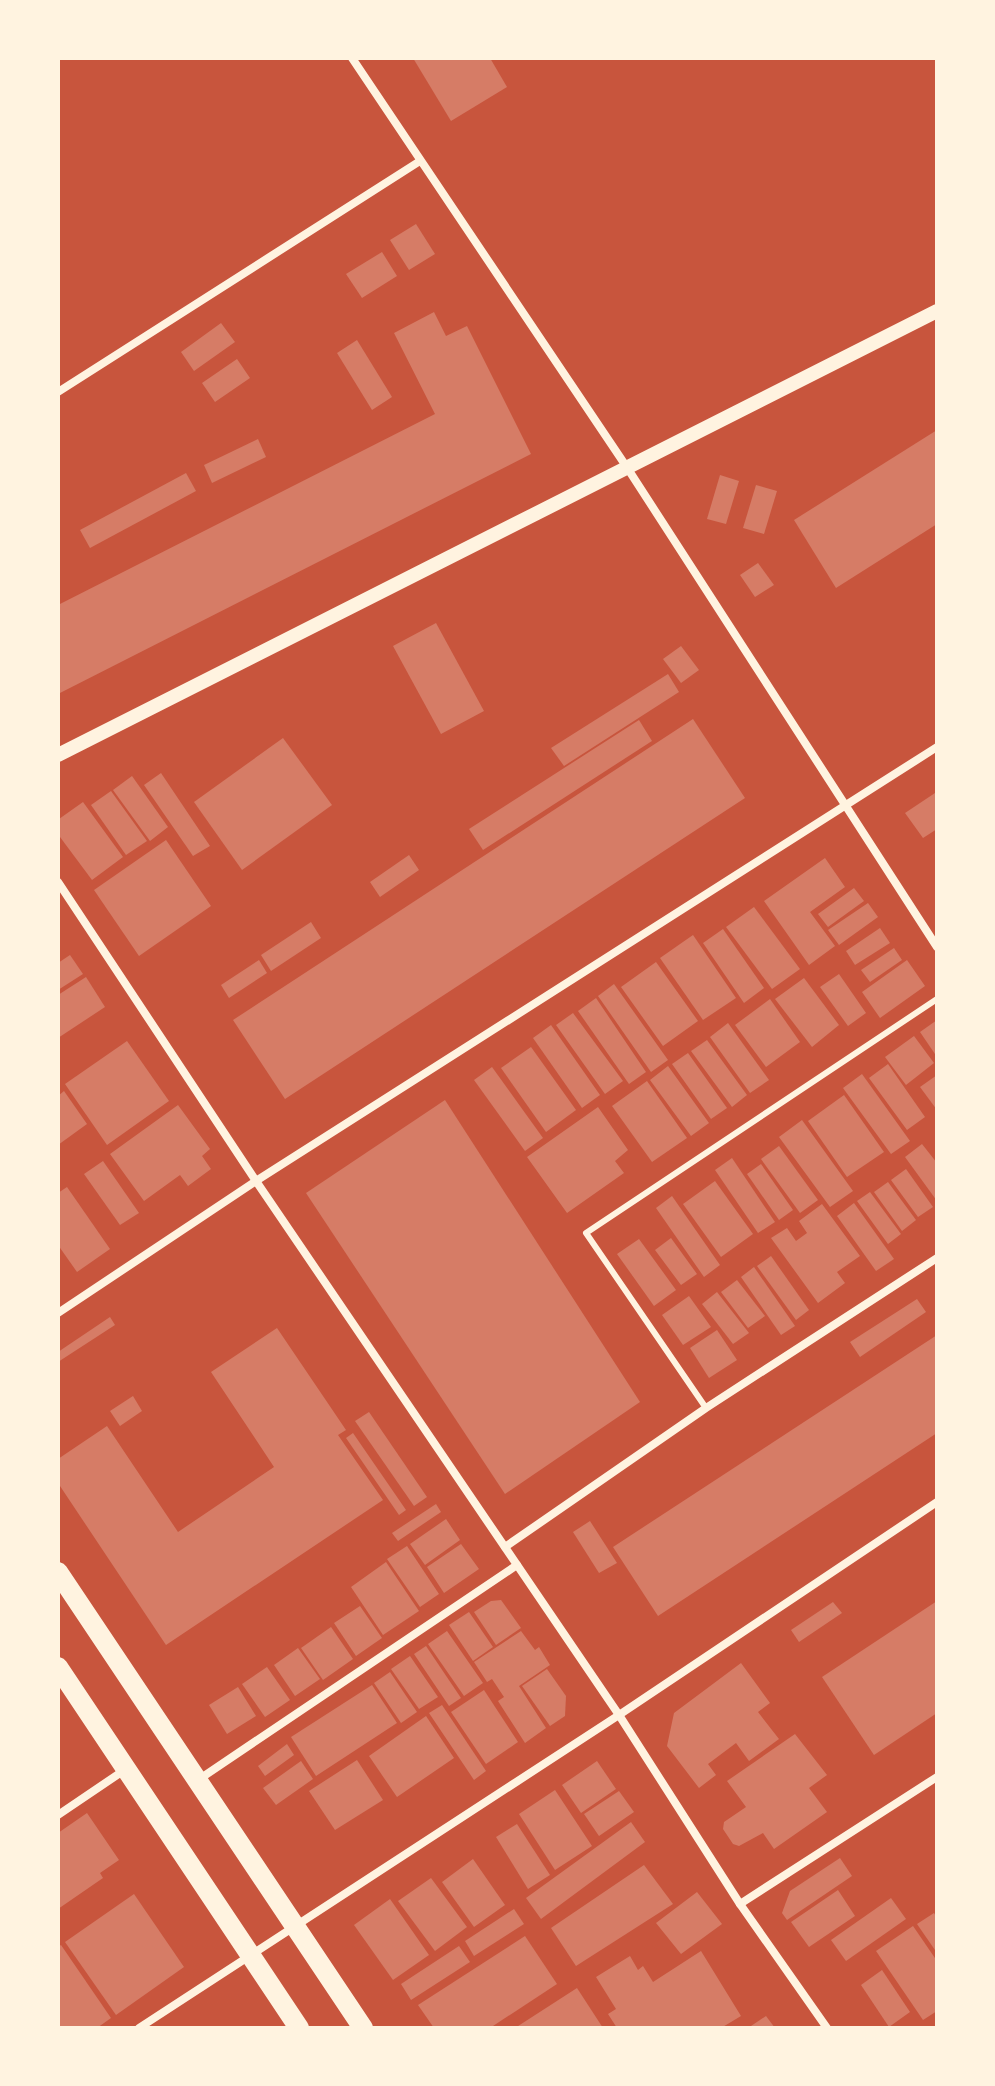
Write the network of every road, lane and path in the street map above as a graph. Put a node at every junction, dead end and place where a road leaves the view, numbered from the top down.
1 (352, 58) edge
2 (420, 161) junction
3 (937, 311) edge
4 (58, 392) edge
5 (628, 469) junction
6 (937, 747) edge
7 (58, 755) edge
8 (846, 806) junction
9 (58, 882) edge
10 (937, 947) edge
11 (937, 999) edge
12 (256, 1181) junction
13 (937, 1258) edge
14 (58, 1313) edge
15 (706, 1408) junction
16 (937, 1502) edge
17 (505, 1547) junction
18 (517, 1565) junction
19 (58, 1572) edge
20 (58, 1667) edge
21 (619, 1715) junction
22 (126, 1769) junction
23 (937, 1777) edge
24 (197, 1781) junction
25 (58, 1815) edge
26 (740, 1904) junction
27 (296, 1928) junction
28 (249, 1954) junction
29 (139, 2028) edge
30 (299, 2028) edge
31 (363, 2028) edge
32 (827, 2028) edge

1 - 2 street
2 - 4 street
2 - 5 street
3 - 5 street
5 - 7 street
5 - 8 street
6 - 8 street
8 - 10 street
8 - 12 street
9 - 12 street
11 - 15 lane
12 - 14 street
12 - 17 street
13 - 15 street
15 - 17 street
16 - 21 street
17 - 18 street
18 - 21 street
18 - 24 street
19 - 24 main road
20 - 22 main road
21 - 26 street
21 - 27 street
22 - 25 street
22 - 28 main road
23 - 26 street
24 - 27 main road
26 - 32 street
27 - 28 street
27 - 31 main road
28 - 29 street
28 - 30 main road

